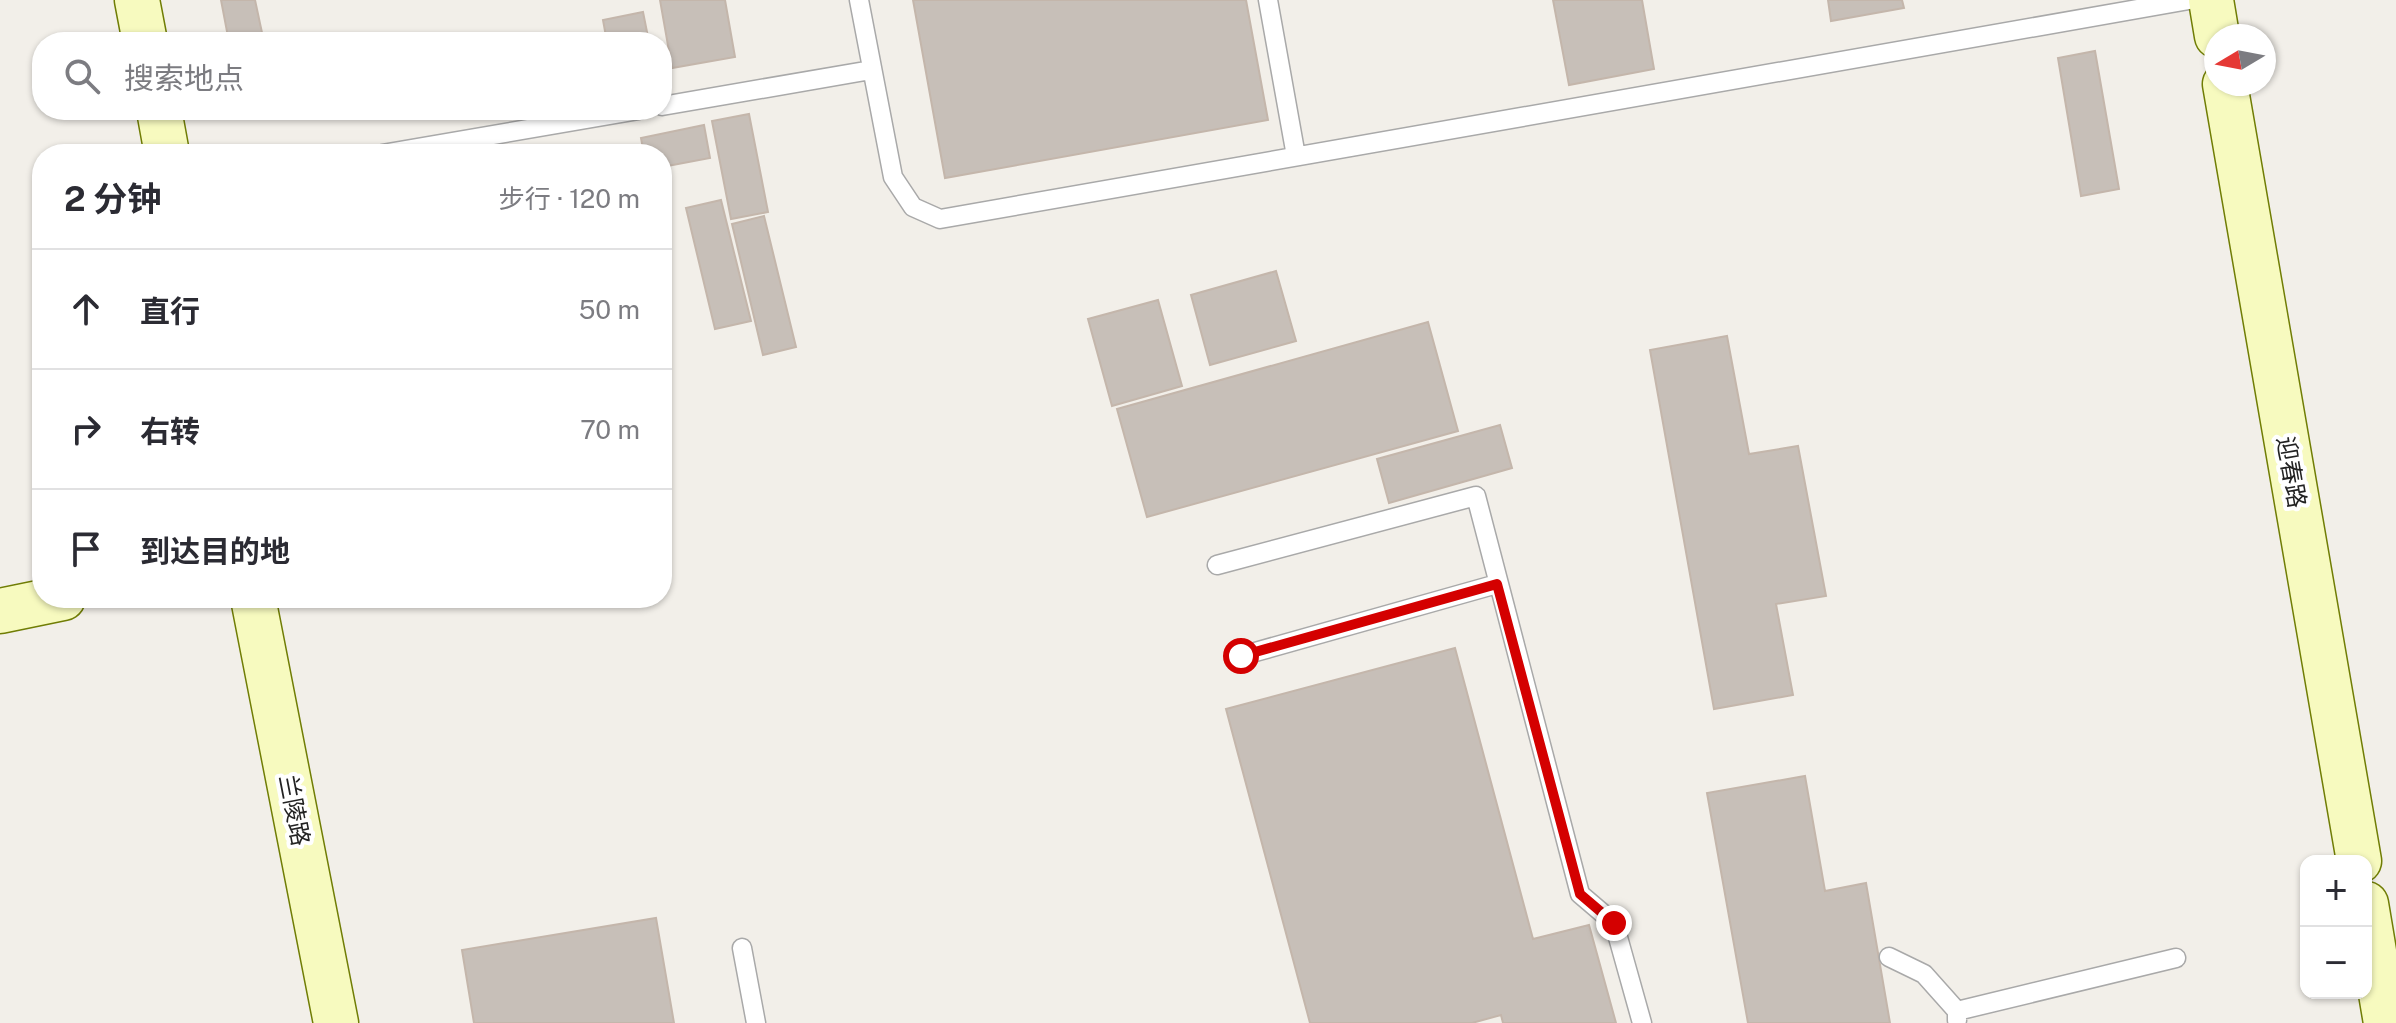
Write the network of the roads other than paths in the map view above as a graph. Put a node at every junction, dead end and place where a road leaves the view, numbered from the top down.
1 (137, 0) edge
2 (859, 0) edge
3 (1268, 0) edge
4 (2189, 0) edge
5 (2211, 0) edge
6 (2215, 24) edge
7 (143, 32) edge
8 (871, 70) junction
9 (2227, 96) edge
10 (672, 104) edge
11 (161, 120) edge
12 (581, 120) edge
13 (165, 144) edge
14 (440, 144) edge
15 (1296, 156) junction
16 (1217, 565) dead end
17 (1497, 584) junction
18 (32, 604) edge
19 (255, 608) edge
20 (0, 611) edge
21 (1241, 656) dead end
22 (2358, 855) edge
23 (2370, 927) edge
24 (742, 948) dead end
25 (1889, 957) dead end
26 (2176, 958) dead end
27 (1957, 1017) edge
28 (336, 1023) edge
29 (756, 1023) edge
30 (1642, 1023) edge
31 (2386, 1023) edge

1 - 7 street
2 - 8 lane
3 - 15 lane
4 - 15 lane
5 - 6 street
8 - 10 lane
8 - 15 lane
9 - 22 street, 迎春路
11 - 13 street
12 - 14 lane
16 - 17 lane
17 - 21 lane
17 - 30 lane
18 - 20 street
19 - 28 street, 兰陵路
23 - 31 street
24 - 29 lane
25 - 27 lane
26 - 27 lane

